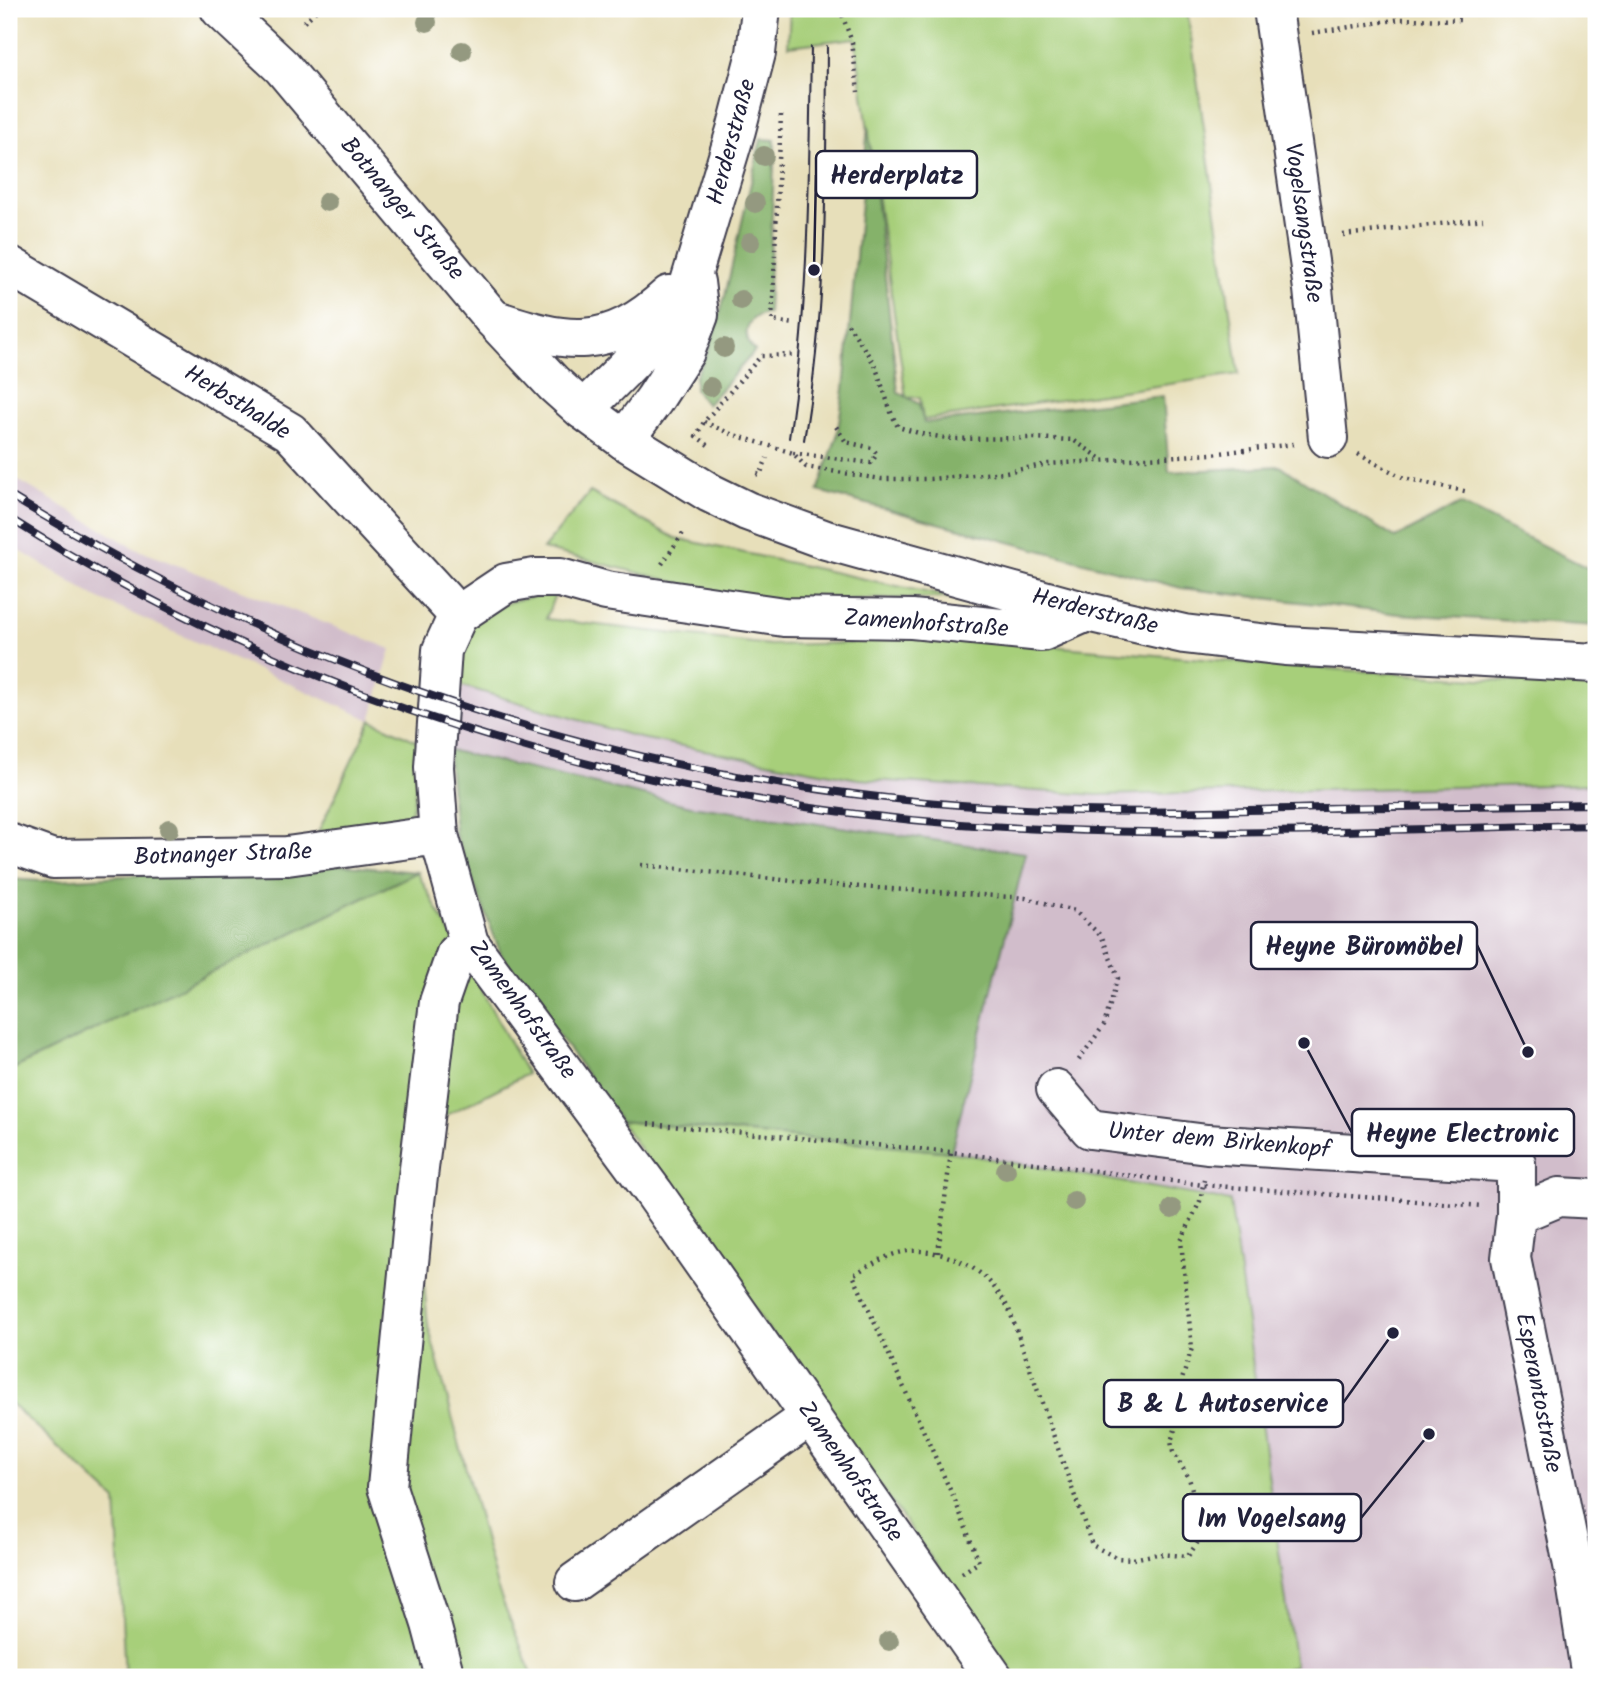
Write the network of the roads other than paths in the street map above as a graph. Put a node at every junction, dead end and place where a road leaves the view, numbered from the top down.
1 (220, 9) edge
2 (761, 9) edge
3 (1273, 9) edge
4 (9, 265) edge
5 (694, 273) junction
6 (493, 319) junction
7 (583, 410) junction
8 (1328, 438) road end
9 (624, 440) junction
10 (1087, 612) junction
11 (458, 615) junction
12 (1596, 663) edge
13 (439, 835) junction
14 (9, 843) edge
15 (470, 943) junction
16 (1056, 1089) road end
17 (1596, 1199) edge
18 (1517, 1215) junction
19 (811, 1416) junction
20 (1585, 1569) edge
21 (575, 1582) dead end
22 (445, 1677) edge
23 (993, 1677) edge
24 (1591, 1677) edge

1 - 6 street, Botnanger Straße
2 - 5 street, Herderstraße
3 - 8 street, Vogelsangstraße
4 - 11 street, Herbsthalde
5 - 6 street
5 - 7 street, Herderstraße
5 - 9 street, Herderstraße
6 - 7 street, Botnanger Straße
7 - 9 street, Herderstraße
9 - 10 street, Herderstraße
10 - 11 street, Zamenhofstraße
10 - 12 street, Herderstraße
11 - 13 street, Zamenhofstraße
13 - 14 street, Botnanger Straße
13 - 15 street, Zamenhofstraße
15 - 19 street, Zamenhofstraße
15 - 22 street
16 - 18 street, Unter dem Birkenkopf
17 - 18 street
18 - 20 street, Esperantostraße
19 - 21 street
19 - 23 street, Zamenhofstraße
20 - 24 street, Esperantostraße

